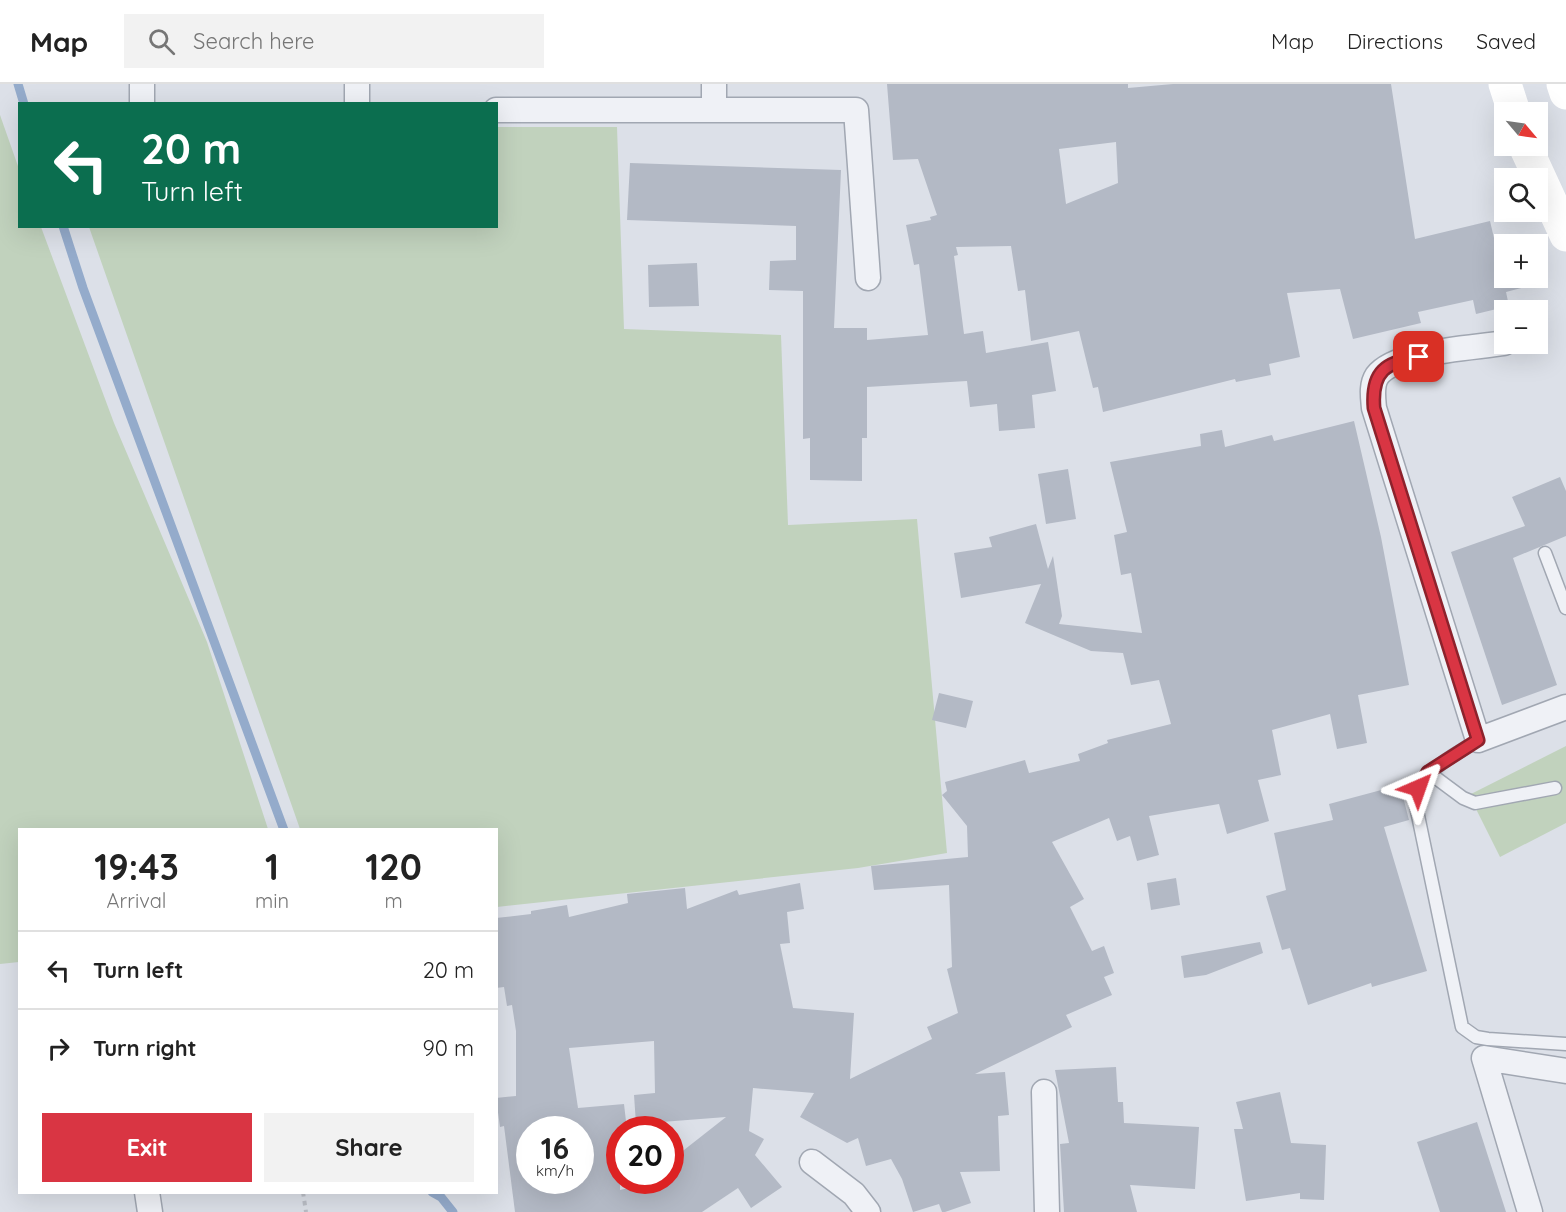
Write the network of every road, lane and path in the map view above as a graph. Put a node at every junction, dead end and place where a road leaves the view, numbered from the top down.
1 (142, 84) edge
2 (357, 84) edge
3 (714, 84) edge
4 (1504, 84) edge
5 (1563, 84) edge
6 (1566, 93) edge
7 (142, 102) edge
8 (357, 102) edge
9 (1510, 102) edge
10 (498, 110) edge
11 (714, 110) junction
12 (1530, 156) edge
13 (1566, 235) edge
14 (868, 278) dead end
15 (1494, 345) edge
16 (1545, 553) dead end
17 (1566, 608) edge
18 (1566, 707) edge
19 (1478, 740) junction
20 (1428, 772) junction
21 (1555, 788) dead end
22 (1566, 1044) edge
23 (1566, 1071) edge
24 (1044, 1092) dead end
25 (812, 1162) dead end
26 (147, 1194) edge
27 (303, 1194) edge
28 (150, 1212) edge
29 (306, 1212) edge
30 (868, 1212) edge
31 (1047, 1212) edge
32 (1530, 1212) edge

1 - 7 street
2 - 8 street
3 - 11 street
4 - 9 main road
5 - 6 main road
10 - 11 street
11 - 14 street
12 - 13 main road
15 - 19 street
16 - 17 lane
18 - 19 street
19 - 20 lane
20 - 21 lane
20 - 22 lane
23 - 32 street
24 - 31 street
25 - 30 street
26 - 28 street
27 - 29 path

